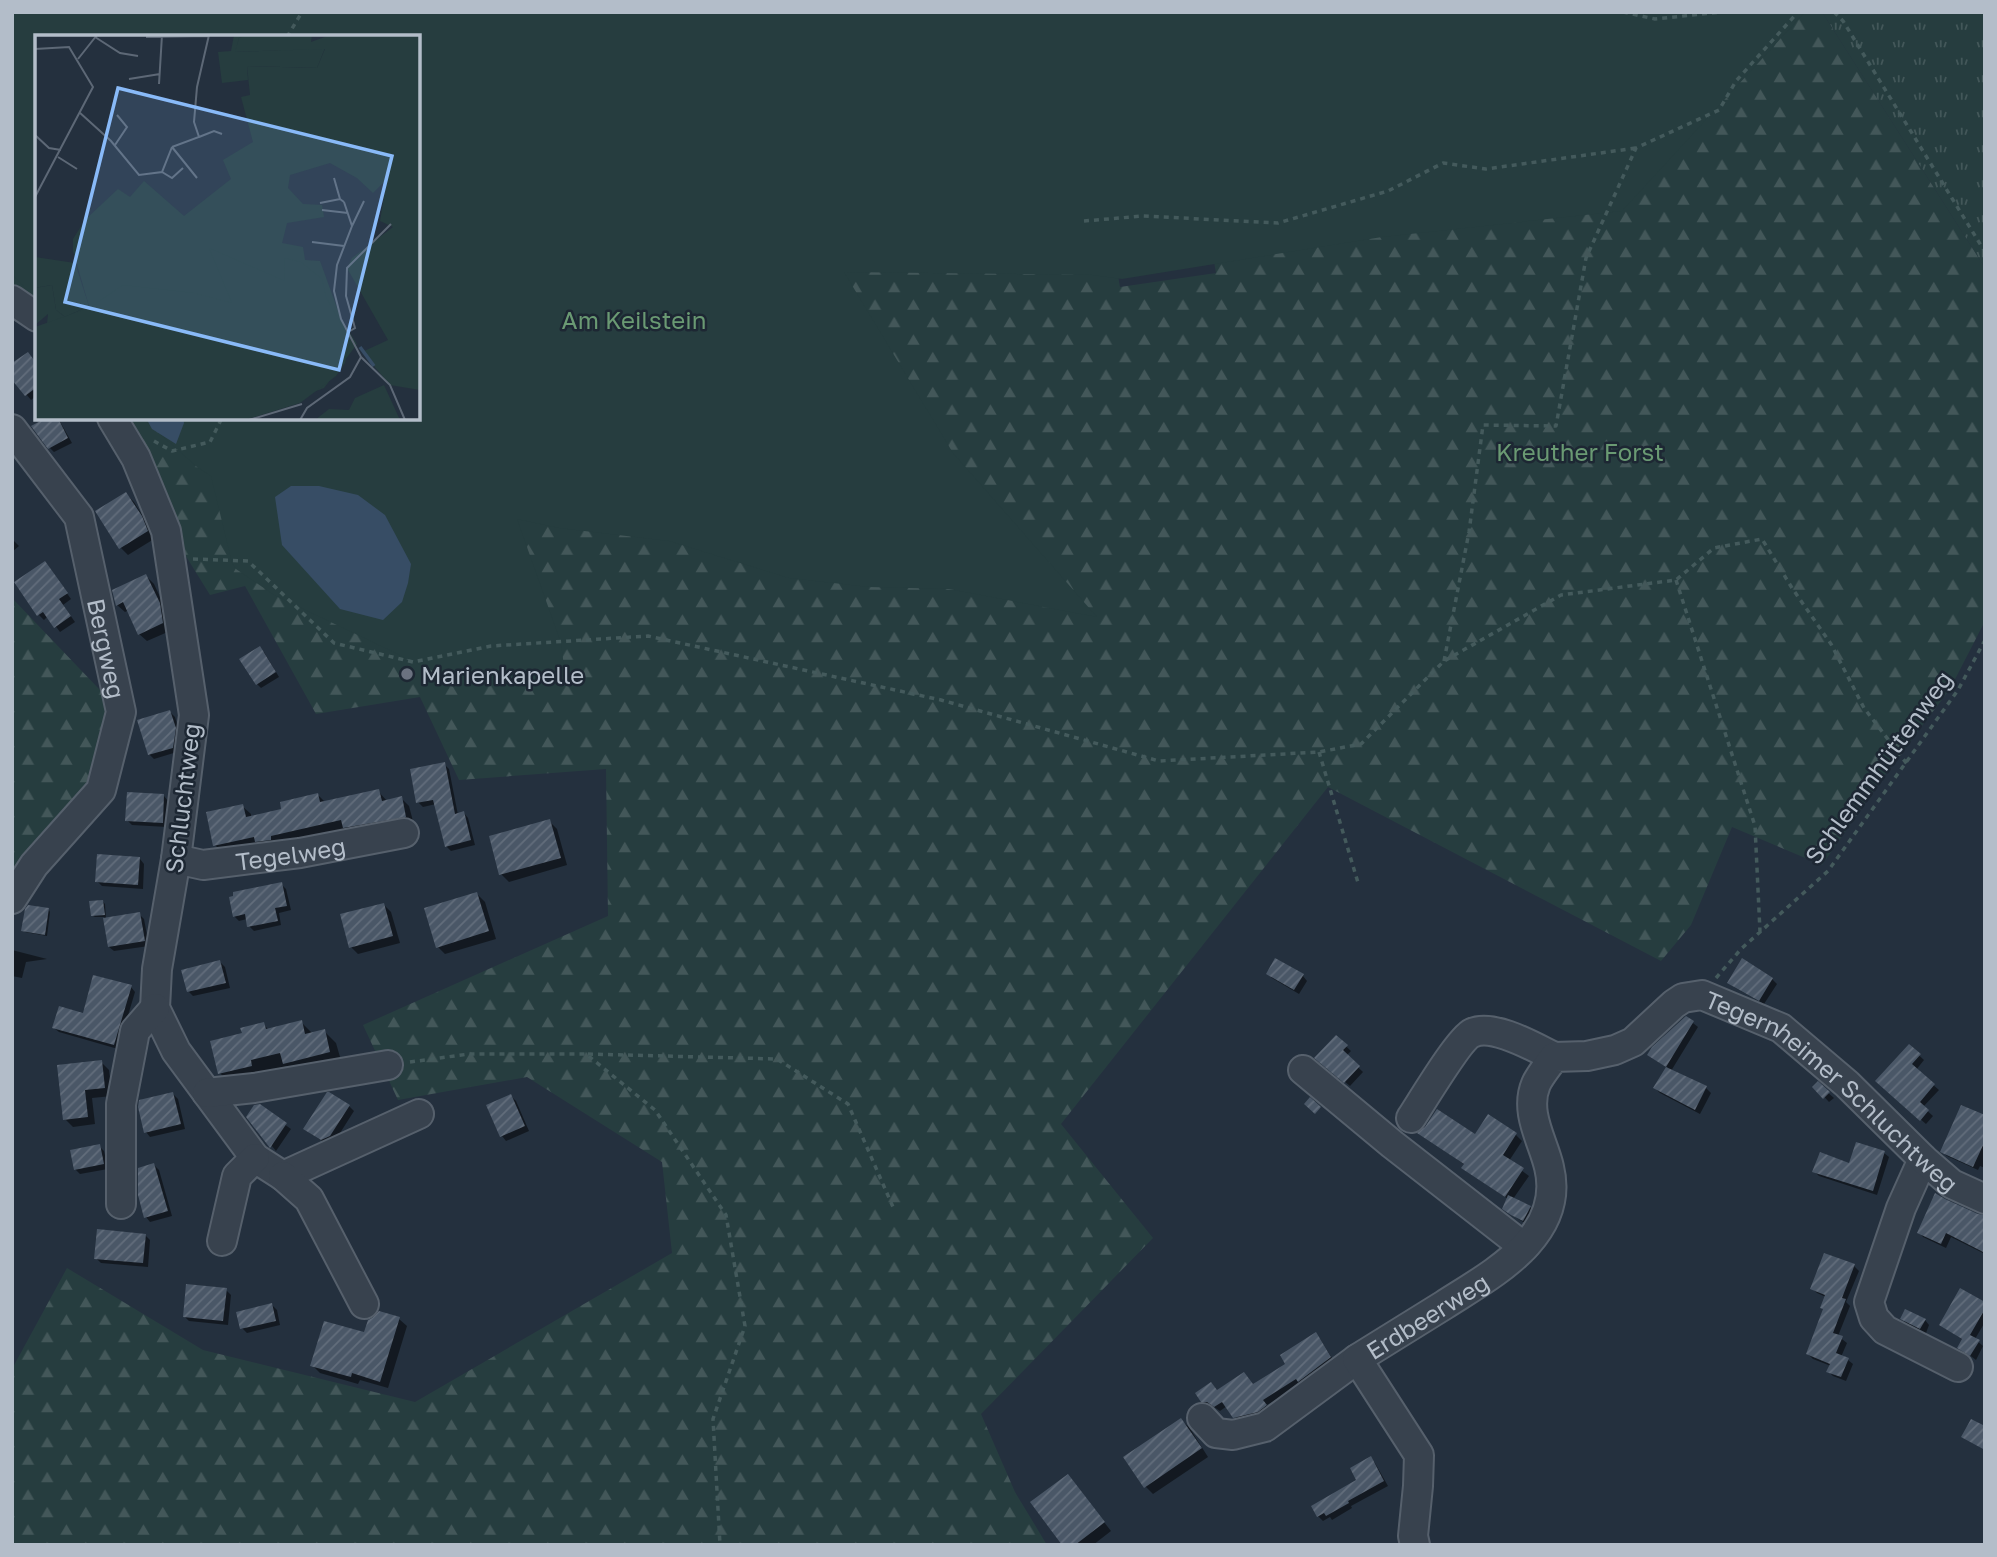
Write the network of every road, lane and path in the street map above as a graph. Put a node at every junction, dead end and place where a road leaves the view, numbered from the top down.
1 (302, 12) edge
2 (1623, 12) edge
3 (1721, 12) edge
4 (1798, 12) edge
5 (1834, 12) edge
6 (288, 35) edge
7 (1636, 148) junction
8 (1084, 221) dead end
9 (1985, 253) edge
10 (12, 300) edge
11 (35, 316) edge
12 (113, 420) edge
13 (221, 420) edge
14 (12, 429) edge
15 (127, 443) junction
16 (170, 559) junction
17 (1676, 580) junction
18 (1985, 640) edge
19 (1444, 661) junction
20 (1320, 752) junction
21 (1907, 764) junction
22 (404, 833) dead end
23 (176, 859) junction
24 (1359, 887) dead end
25 (12, 899) edge
26 (1760, 932) junction
27 (1702, 995) junction
28 (155, 1008) junction
29 (586, 1054) junction
30 (1554, 1057) junction
31 (388, 1065) joint
32 (1303, 1070) dead end
33 (207, 1093) junction
34 (419, 1114) dead end
35 (1411, 1118) dead end
36 (255, 1158) junction
37 (1923, 1159) junction
38 (283, 1176) junction
39 (1985, 1199) edge
40 (121, 1204) dead end
41 (893, 1207) dead end
42 (222, 1241) dead end
43 (1524, 1247) junction
44 (364, 1304) dead end
45 (1357, 1359) junction
46 (1958, 1367) dead end
47 (1202, 1418) dead end
48 (720, 1545) edge
49 (1415, 1545) edge

1 - 6 path
2 - 3 path
4 - 7 path
5 - 9 path
7 - 8 path
7 - 19 path
10 - 11 street
12 - 15 street, Schluchtweg
13 - 15 path
14 - 25 street, Bergweg
15 - 16 street, Schluchtweg
16 - 20 path
16 - 23 street, Schluchtweg
17 - 19 path
17 - 21 path
17 - 26 path
18 - 21 path, Schlemmhüttenweg
19 - 20 path
20 - 24 path
21 - 26 path, Schlemmhüttenweg
22 - 23 street, Tegelweg
23 - 28 street, Schluchtweg
26 - 27 path, Schlemmhüttenweg
27 - 30 street, Tegernheimer Schluchtweg
27 - 37 street, Tegernheimer Schluchtweg
28 - 33 street, Schluchtweg
28 - 40 street
29 - 31 path
29 - 41 path
29 - 48 path
30 - 35 street
30 - 43 street
31 - 33 street
32 - 43 street
33 - 36 street, Schluchtweg
34 - 38 street
36 - 38 street, Schluchtweg
36 - 42 street
37 - 39 street, Tegernheimer Schluchtweg
37 - 46 street
38 - 44 street, Schluchtweg
43 - 45 street, Erdbeerweg
45 - 47 street
45 - 49 street, Erdbeerweg

